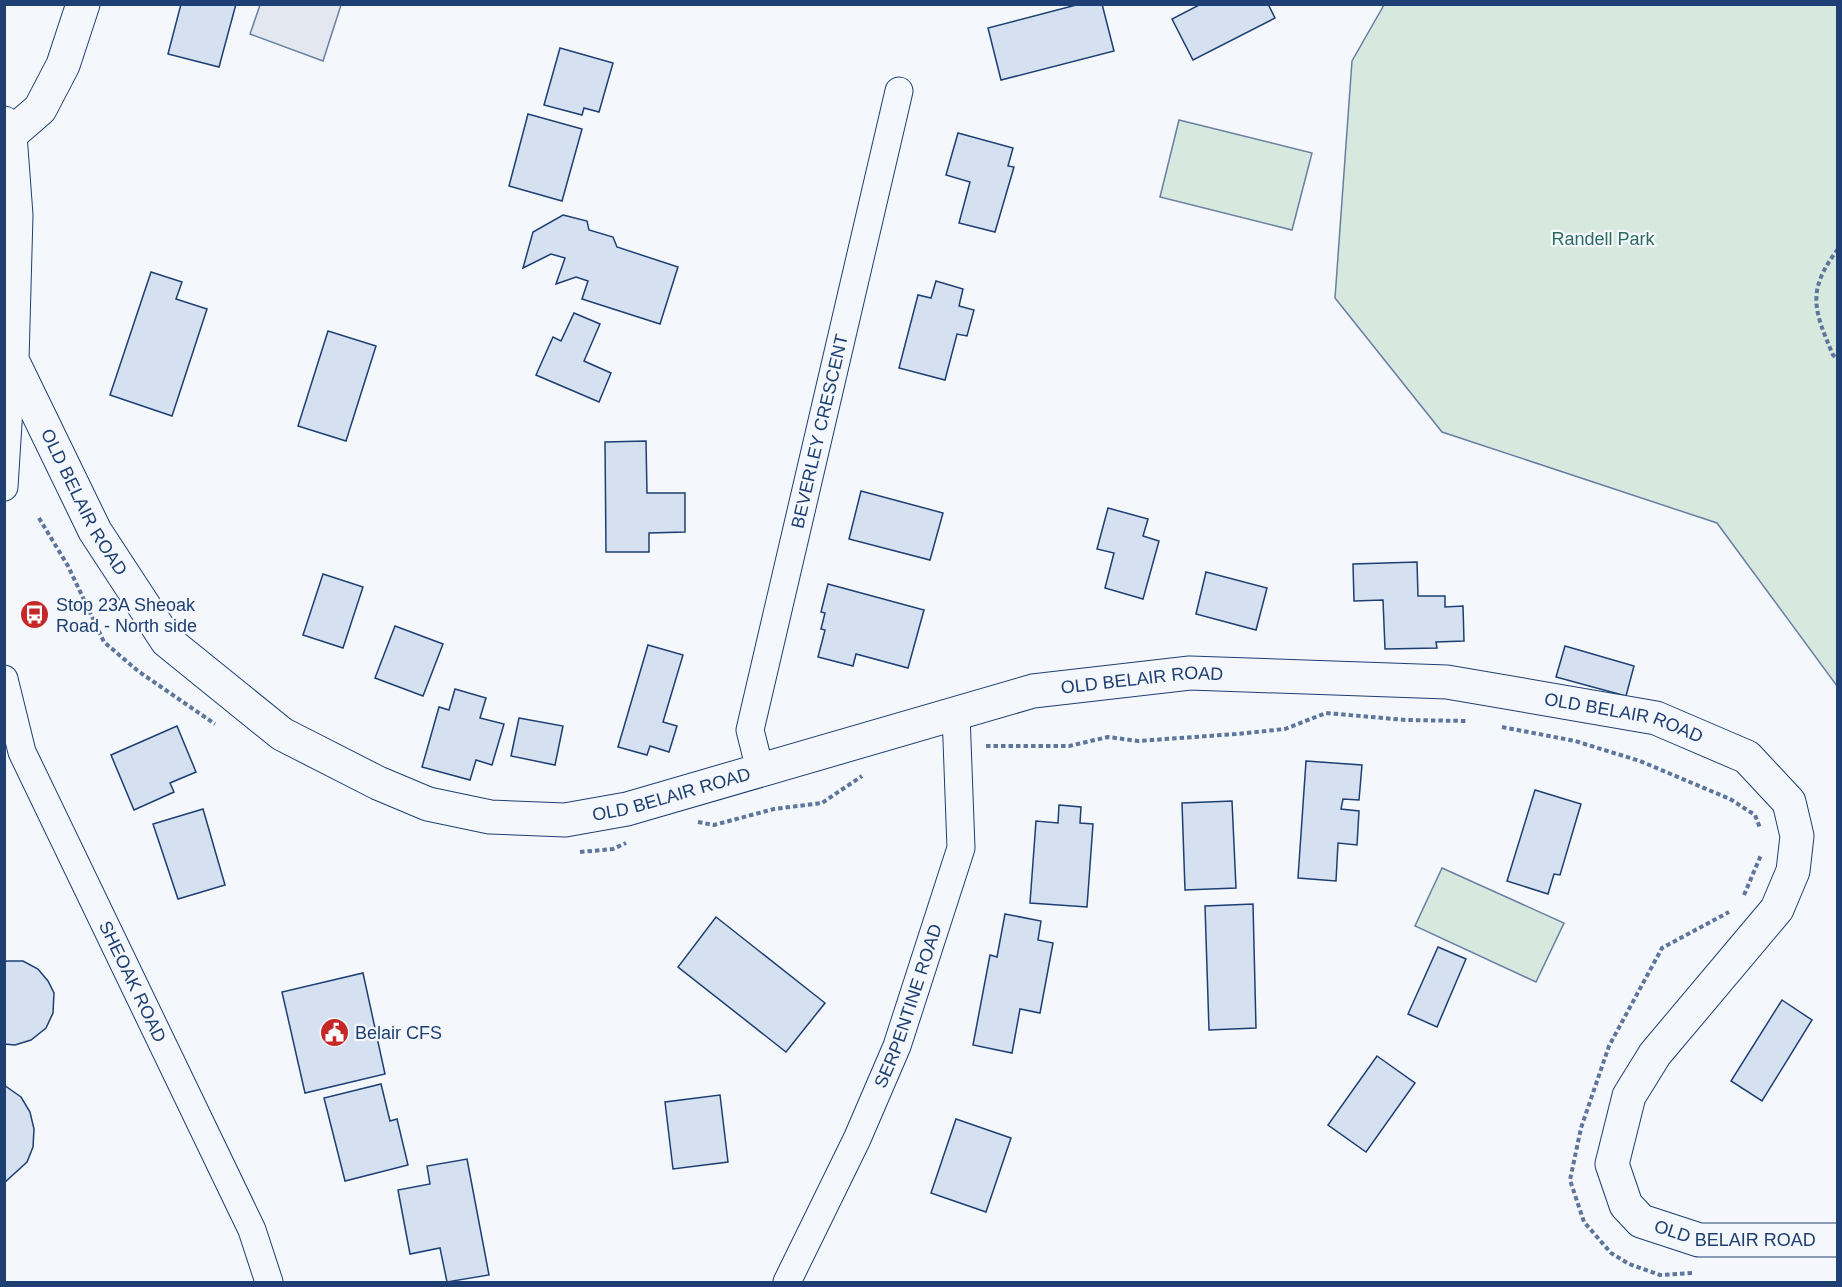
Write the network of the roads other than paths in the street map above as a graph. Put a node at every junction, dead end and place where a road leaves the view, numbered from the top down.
1 (83, 4) edge
2 (899, 91) dead end
3 (7, 129) edge
4 (12, 360) junction
5 (4, 487) edge
6 (4, 679) edge
7 (956, 729) junction
8 (14, 753) edge
9 (760, 770) junction
10 (1838, 1240) edge
11 (269, 1282) edge
12 (787, 1282) edge

1 - 3 main road
2 - 9 street, BEVERLEY CRESCENT
3 - 4 main road
4 - 5 street
4 - 9 main road, OLD BELAIR ROAD
6 - 8 street, SHEOAK ROAD
7 - 9 main road, OLD BELAIR ROAD
7 - 10 main road, OLD BELAIR ROAD
7 - 12 street, SERPENTINE ROAD
8 - 11 street, SHEOAK ROAD

